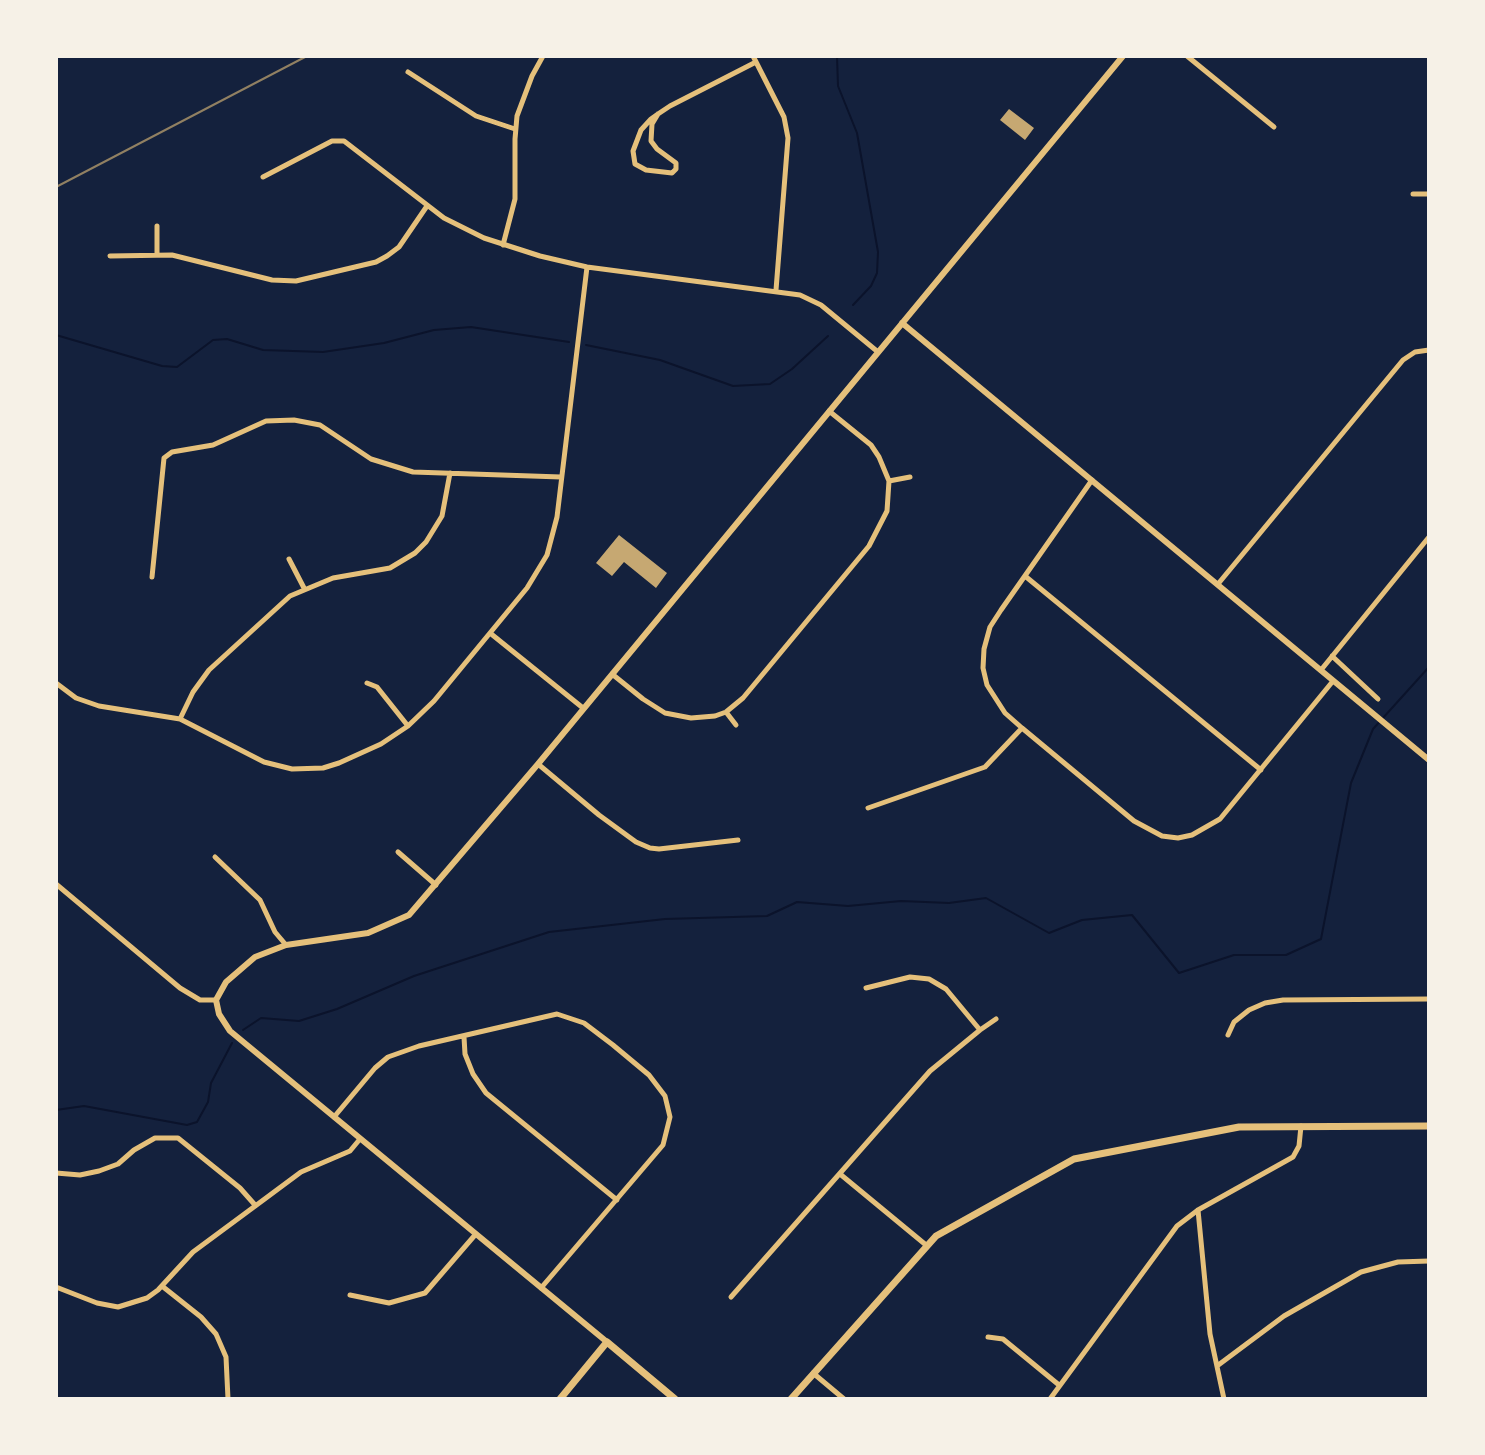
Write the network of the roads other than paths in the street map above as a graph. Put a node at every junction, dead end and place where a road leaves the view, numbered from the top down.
1 (543, 56) edge
2 (1123, 56) edge
3 (1187, 56) edge
4 (754, 59) edge
5 (408, 72) dead end
6 (658, 114) junction
7 (1274, 127) dead end
8 (515, 129) junction
9 (263, 177) dead end
10 (1413, 194) dead end
11 (1429, 194) edge
12 (427, 206) junction
13 (157, 226) dead end
14 (503, 245) junction
15 (157, 255) junction
16 (110, 256) dead end
17 (587, 267) junction
18 (776, 290) junction
19 (902, 323) junction
20 (1429, 350) edge
21 (878, 352) junction
22 (829, 411) junction
23 (450, 473) junction
24 (561, 477) junction
25 (910, 477) dead end
26 (1092, 480) junction
27 (889, 481) junction
28 (1429, 537) edge
29 (289, 559) dead end
30 (1025, 576) junction
31 (152, 577) dead end
32 (1218, 584) junction
33 (304, 588) junction
34 (490, 633) junction
35 (1332, 656) junction
36 (1321, 670) junction
37 (612, 673) junction
38 (1333, 681) junction
39 (56, 683) edge
40 (367, 683) dead end
41 (1378, 699) dead end
42 (583, 708) junction
43 (726, 712) junction
44 (180, 719) junction
45 (736, 725) dead end
46 (408, 726) junction
47 (1022, 728) junction
48 (1429, 760) edge
49 (538, 764) junction
50 (1261, 770) junction
51 (868, 808) dead end
52 (738, 840) dead end
53 (398, 852) dead end
54 (215, 857) dead end
55 (56, 884) edge
56 (436, 885) junction
57 (286, 945) junction
58 (866, 988) dead end
59 (1429, 999) edge
60 (216, 1000) junction
61 (996, 1019) dead end
62 (980, 1030) junction
63 (1228, 1035) dead end
64 (464, 1037) junction
65 (334, 1117) junction
66 (1301, 1126) junction
67 (1429, 1126) edge
68 (360, 1139) junction
69 (56, 1173) edge
70 (840, 1174) junction
71 (617, 1200) junction
72 (256, 1205) junction
73 (1198, 1210) junction
74 (475, 1235) junction
75 (926, 1245) junction
76 (1429, 1261) edge
77 (162, 1286) junction
78 (56, 1287) edge
79 (541, 1288) junction
80 (350, 1295) dead end
81 (731, 1297) dead end
82 (988, 1337) dead end
83 (607, 1342) junction
84 (1217, 1366) junction
85 (813, 1373) junction
86 (1059, 1385) junction
87 (228, 1399) edge
88 (560, 1399) edge
89 (675, 1399) edge
90 (791, 1399) edge
91 (844, 1399) edge
92 (1050, 1399) edge
93 (1224, 1399) edge

1 - 8 street
2 - 19 street
3 - 7 street
4 - 6 street
4 - 18 street
5 - 8 street
6 - 6 street
8 - 14 street
9 - 12 street
10 - 11 street
12 - 14 street
12 - 15 street
13 - 15 street
14 - 17 street
15 - 16 street
17 - 18 street
17 - 24 street
18 - 21 street
19 - 21 street
19 - 26 street
20 - 32 street
21 - 22 street
22 - 27 street
22 - 37 street
23 - 24 street
23 - 31 street
23 - 33 street
24 - 34 street
25 - 27 street
26 - 30 street
26 - 32 street
27 - 43 street
28 - 35 street
29 - 33 street
30 - 47 street
30 - 50 street
32 - 36 street
33 - 44 street
34 - 42 street
34 - 46 street
35 - 36 street
35 - 41 street
36 - 38 street
37 - 42 street
37 - 43 street
38 - 48 street
38 - 50 street
39 - 44 street
40 - 46 street
42 - 49 street
43 - 45 street
44 - 46 street
47 - 50 street
47 - 51 street
49 - 52 street
49 - 56 street
53 - 56 street
54 - 57 street
55 - 60 street
56 - 57 street
57 - 60 street
58 - 62 street
59 - 63 street
60 - 65 street
61 - 62 street
62 - 70 street
64 - 65 street
64 - 71 street
64 - 71 street
65 - 68 street
66 - 67 main road
66 - 73 street
66 - 75 main road
68 - 72 street
68 - 74 street
69 - 72 street
70 - 75 street
70 - 81 street
71 - 79 street
72 - 77 street
73 - 84 street
73 - 86 street
74 - 79 street
74 - 80 street
75 - 85 main road
76 - 84 street
77 - 78 street
77 - 87 street
79 - 83 street
82 - 86 street
83 - 88 main road
83 - 89 main road
84 - 93 street
85 - 90 main road
85 - 91 street
86 - 92 street

